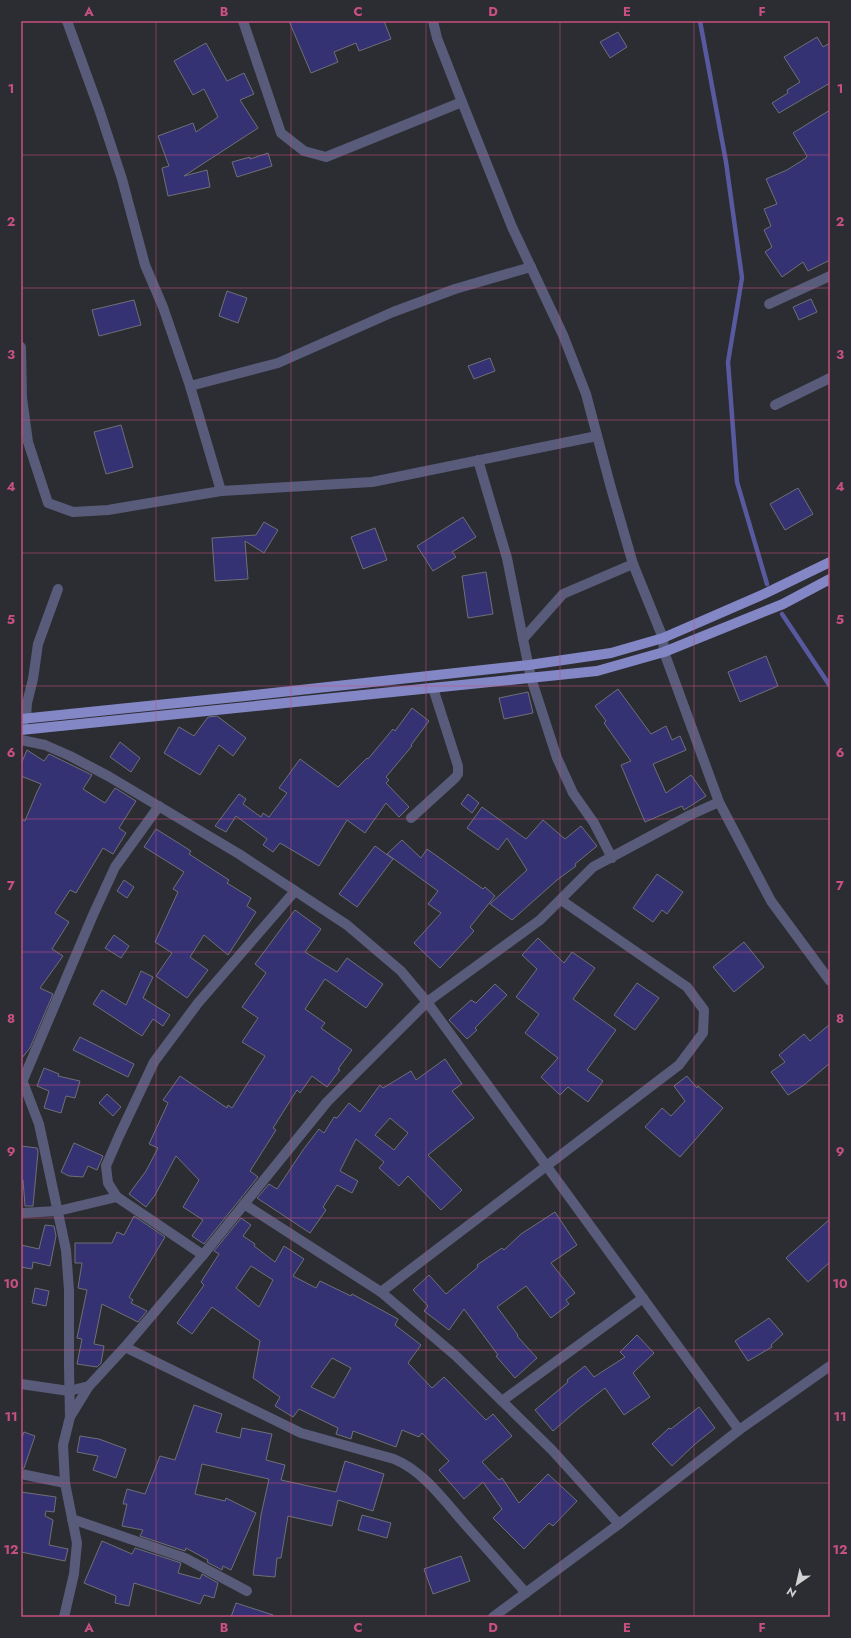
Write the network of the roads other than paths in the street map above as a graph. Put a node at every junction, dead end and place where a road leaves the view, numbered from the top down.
1 (67, 21) edge
2 (243, 21) edge
3 (433, 21) edge
4 (462, 102) junction
5 (530, 267) junction
6 (830, 276) edge
7 (770, 304) dead end
8 (22, 347) edge
9 (830, 378) edge
10 (190, 386) junction
11 (775, 405) dead end
12 (597, 436) junction
13 (478, 460) junction
14 (221, 491) junction
15 (830, 562) edge
16 (634, 564) junction
17 (830, 579) edge
18 (58, 589) dead end
19 (523, 638) junction
20 (663, 638) junction
21 (664, 652) junction
22 (528, 665) junction
23 (531, 678) junction
24 (433, 688) junction
25 (23, 721) edge
26 (21, 730) edge
27 (21, 740) edge
28 (719, 802) junction
29 (159, 806) junction
30 (411, 818) dead end
31 (612, 858) junction
32 (295, 891) junction
33 (560, 900) junction
34 (830, 982) edge
35 (427, 1002) junction
36 (22, 1079) edge
37 (547, 1166) junction
38 (117, 1197) junction
39 (244, 1204) junction
40 (58, 1211) junction
41 (21, 1213) edge
42 (203, 1255) junction
43 (381, 1292) junction
44 (643, 1298) junction
45 (125, 1347) junction
46 (830, 1366) edge
47 (21, 1384) edge
48 (89, 1386) junction
49 (69, 1391) junction
50 (502, 1401) junction
51 (70, 1417) junction
52 (739, 1430) junction
53 (21, 1474) edge
54 (65, 1483) junction
55 (72, 1519) junction
56 (619, 1524) junction
57 (247, 1591) dead end
58 (526, 1593) junction
59 (64, 1617) edge
60 (493, 1617) edge

1 - 10 street
2 - 4 street
3 - 4 street
4 - 5 street
5 - 10 street
5 - 12 street
6 - 7 street
8 - 14 street
9 - 11 street
10 - 14 street
12 - 13 street
12 - 16 street
13 - 14 street
13 - 19 street
15 - 20 main road
16 - 19 street
16 - 20 street
17 - 21 main road
18 - 25 street
19 - 22 street
20 - 21 street
20 - 22 main road
21 - 23 main road
21 - 28 street
22 - 23 street
22 - 25 main road
23 - 24 main road
23 - 31 street
24 - 26 main road
24 - 30 street
27 - 29 street
28 - 31 street
28 - 34 street
29 - 32 street
29 - 36 street
31 - 33 street
32 - 35 street
32 - 38 street
33 - 35 street
33 - 37 street
35 - 37 street
35 - 39 street
36 - 40 street
37 - 43 street
37 - 44 street
38 - 40 street
38 - 42 street
39 - 42 street
39 - 43 street
40 - 41 street
40 - 49 street
42 - 45 street
43 - 50 street
44 - 50 street
44 - 52 street
45 - 48 street
45 - 58 street
46 - 52 street
47 - 49 street
48 - 49 street
48 - 51 street
49 - 51 street
50 - 56 street
51 - 54 street
52 - 56 street
53 - 54 street
54 - 55 street
55 - 57 street
55 - 59 street
56 - 58 street
58 - 60 street

